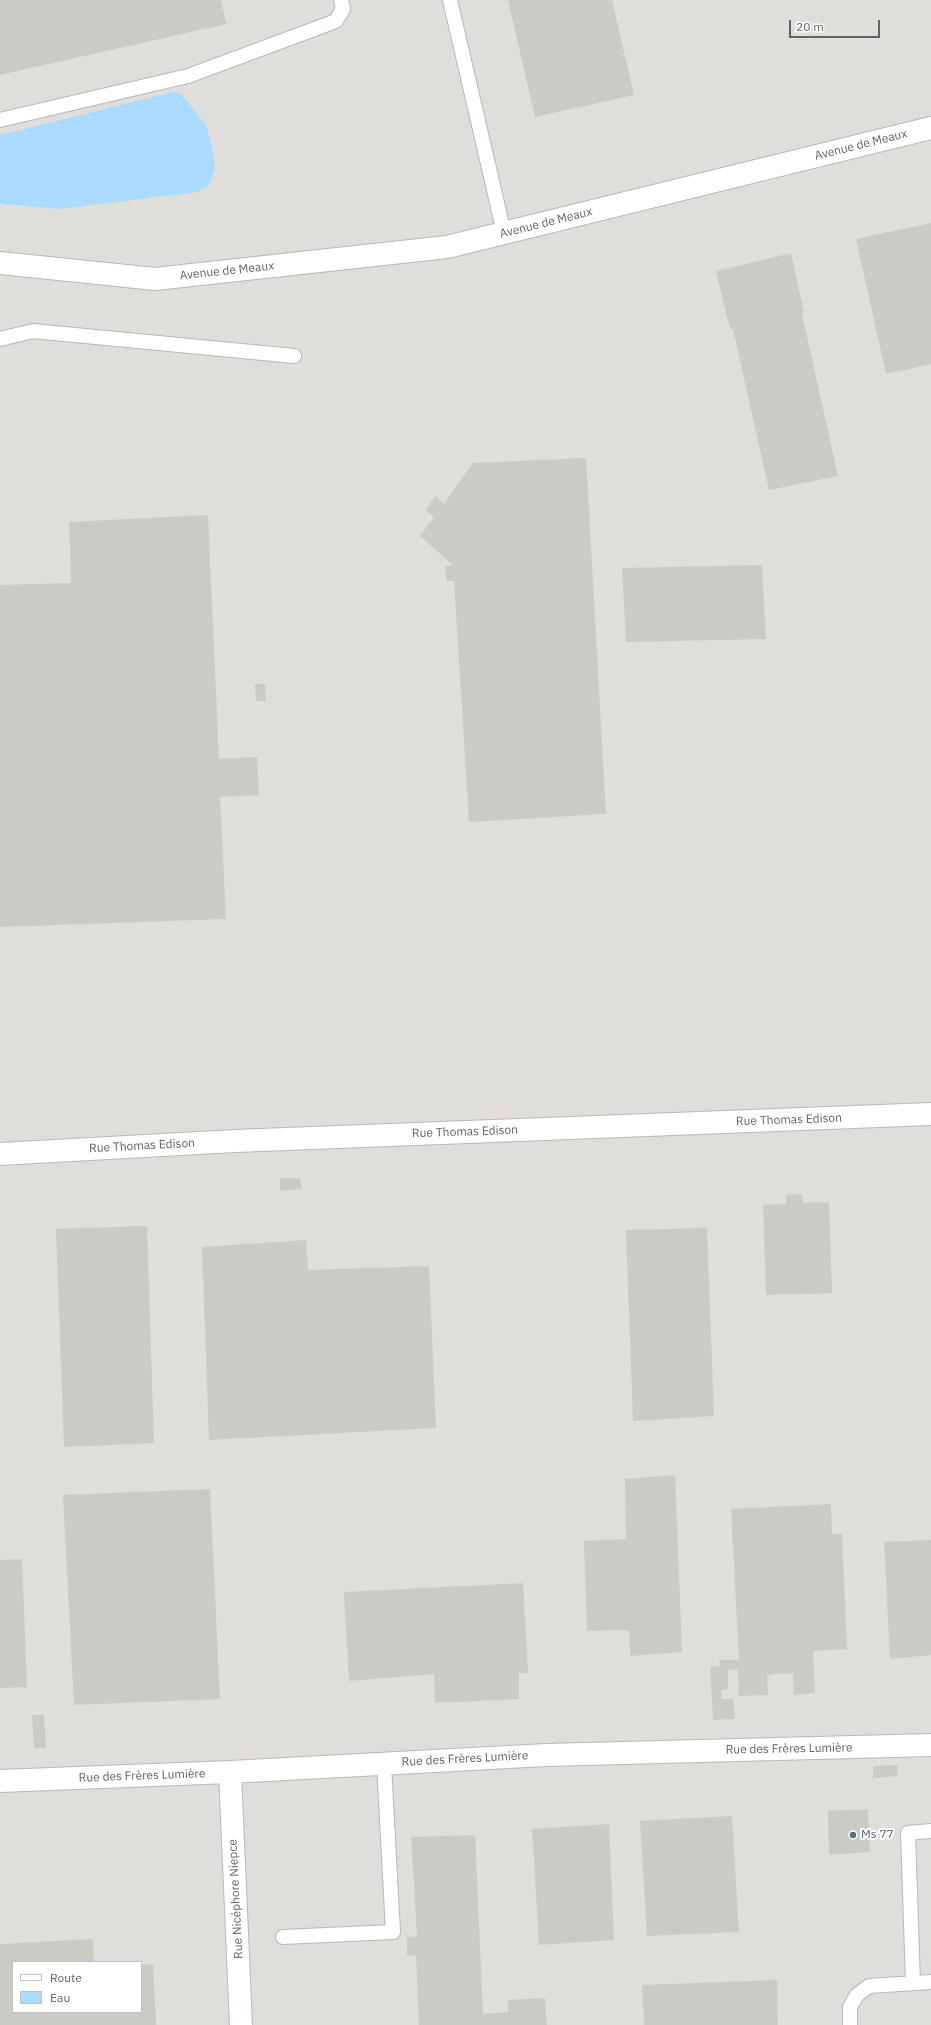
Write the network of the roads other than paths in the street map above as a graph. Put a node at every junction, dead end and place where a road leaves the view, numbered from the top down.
1 (341, 0) edge
2 (450, 0) edge
3 (0, 120) edge
4 (931, 128) edge
5 (504, 233) junction
6 (0, 263) edge
7 (0, 339) edge
8 (294, 356) dead end
9 (931, 1114) edge
10 (0, 1154) edge
11 (931, 1745) edge
12 (384, 1764) junction
13 (230, 1772) junction
14 (0, 1781) edge
15 (931, 1831) edge
16 (283, 1937) dead end
17 (931, 1982) edge
18 (913, 1983) junction
19 (241, 2025) edge
20 (850, 2025) edge

1 - 3 lane
2 - 5 lane
4 - 5 street, Avenue de Meaux
5 - 6 street, Avenue de Meaux
7 - 8 lane
9 - 10 street, Rue Thomas Edison
11 - 12 street, Rue des Frères Lumière
12 - 13 street, Rue des Frères Lumière
12 - 16 lane
13 - 14 street, Rue des Frères Lumière
13 - 19 street, Rue Nicéphore Niepce
15 - 18 lane
17 - 18 lane
18 - 20 lane

